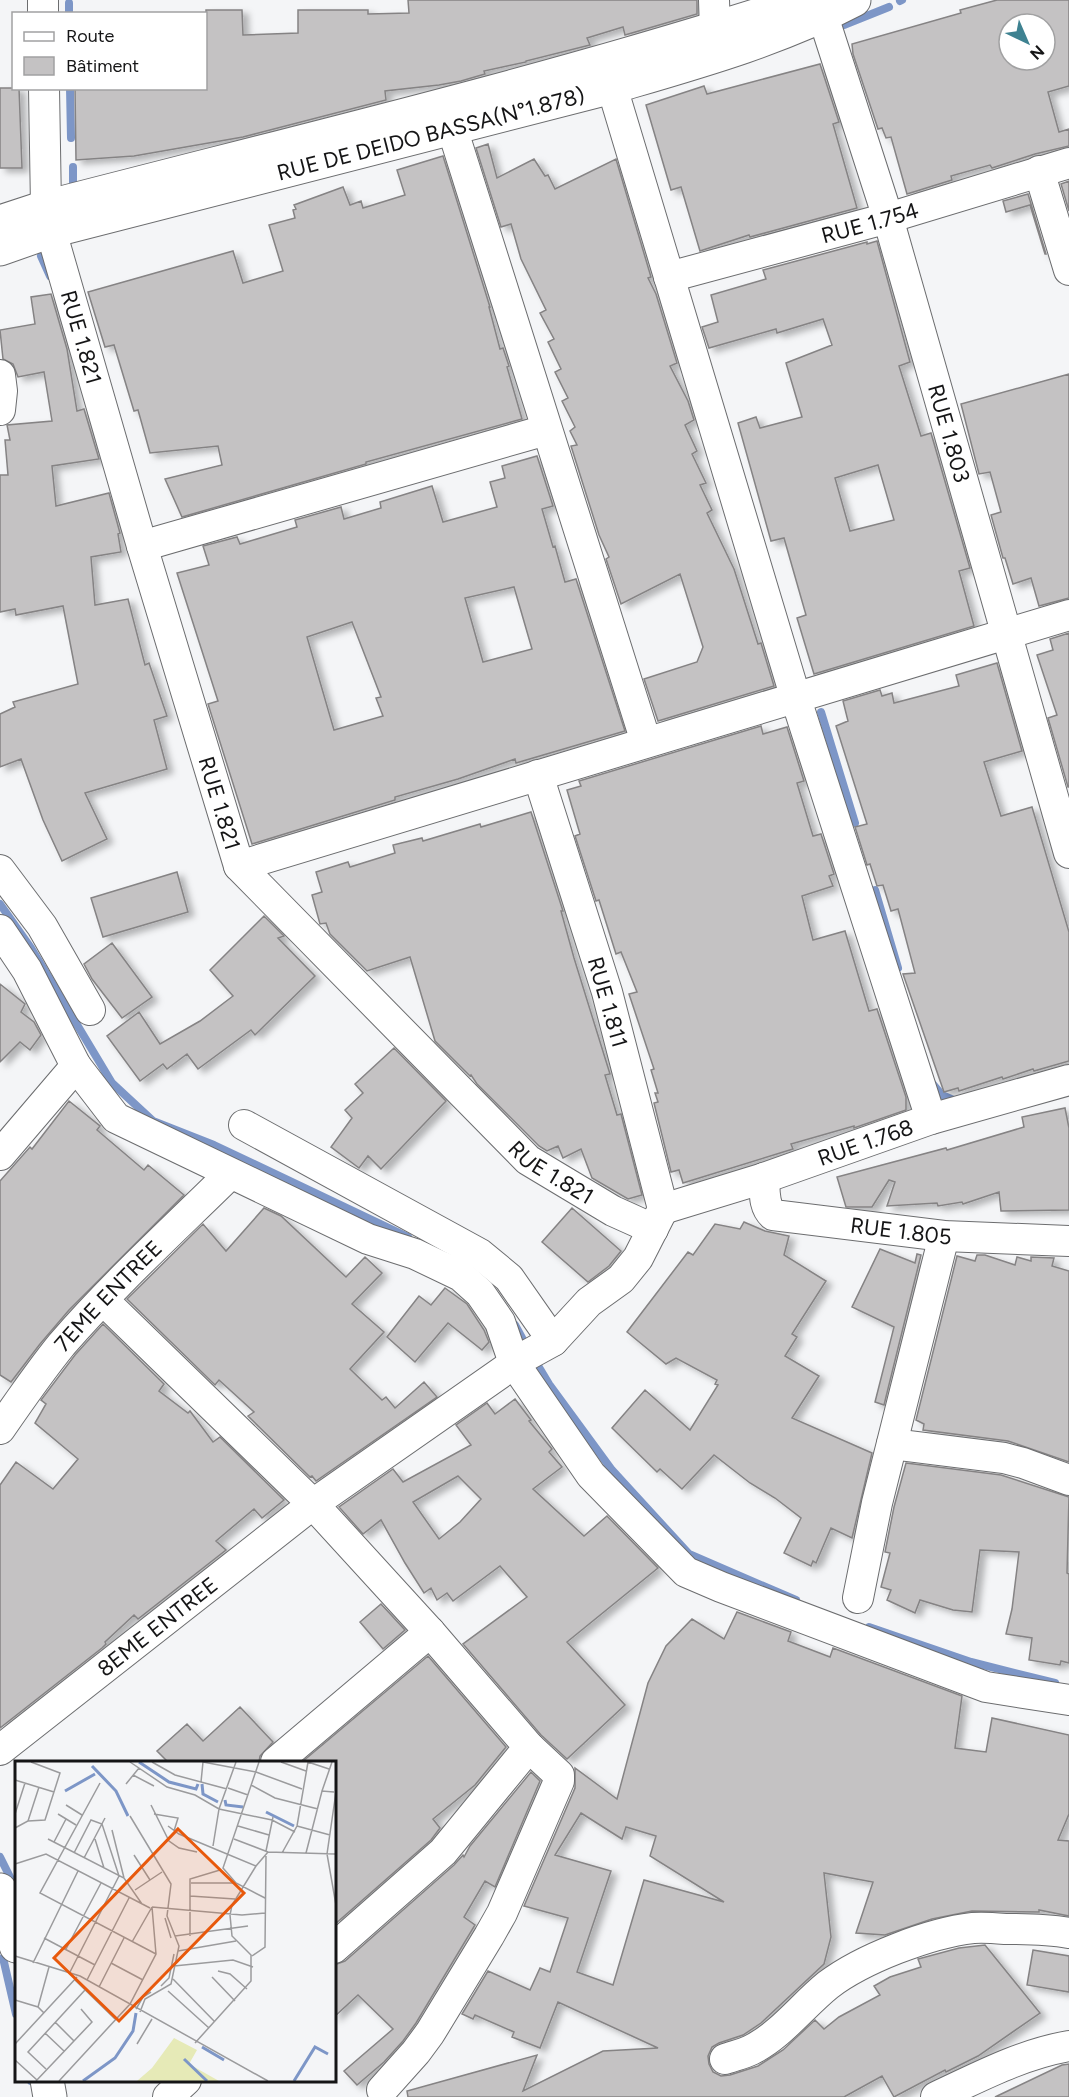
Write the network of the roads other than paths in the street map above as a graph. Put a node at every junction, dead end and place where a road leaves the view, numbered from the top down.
1 (854, 0) edge
2 (814, 8) edge
3 (714, 15) edge
4 (612, 87) junction
5 (44, 90) edge
6 (452, 128) junction
7 (1069, 163) edge
8 (1039, 171) junction
9 (888, 218) junction
10 (49, 219) junction
11 (0, 222) edge
12 (0, 249) edge
13 (1069, 270) edge
14 (669, 277) junction
15 (0, 375) edge
16 (0, 410) edge
17 (546, 430) junction
18 (142, 546) junction
19 (1069, 615) edge
20 (1007, 634) junction
21 (796, 699) junction
22 (646, 742) junction
23 (538, 775) junction
24 (1069, 853) edge
25 (239, 866) junction
26 (0, 870) edge
27 (0, 930) edge
28 (90, 1010) dead end
29 (76, 1066) junction
30 (1069, 1080) edge
31 (931, 1119) junction
32 (244, 1125) dead end
33 (0, 1155) edge
34 (230, 1174) junction
35 (764, 1178) junction
36 (658, 1219) junction
37 (944, 1236) junction
38 (1069, 1240) edge
39 (103, 1300) junction
40 (531, 1353) junction
41 (0, 1430) edge
42 (892, 1444) junction
43 (1069, 1480) edge
44 (313, 1504) junction
45 (858, 1598) dead end
46 (430, 1632) junction
47 (1069, 1700) edge
48 (529, 1747) junction
49 (0, 1750) edge
50 (277, 1761) edge
51 (0, 1890) edge
52 (1069, 1933) edge
53 (15, 1942) edge
54 (336, 1946) edge
55 (1069, 2046) edge
56 (725, 2059) dead end
57 (47, 2082) edge
58 (184, 2082) edge
59 (382, 2090) dead end
60 (50, 2097) edge
61 (168, 2097) edge
62 (936, 2097) edge

1 - 2 main road, RUE DE DEIDO BASSA(N°1.878)
2 - 3 main road, RUE DE DEIDO BASSA(N°1.878)
2 - 4 main road, RUE DE DEIDO BASSA(N°1.878)
2 - 9 street, RUE 1.803
3 - 10 main road, RUE DE DEIDO BASSA(N°1.878)
4 - 6 main road, RUE DE DEIDO BASSA(N°1.878)
4 - 14 street
5 - 10 street, RUE 1.821
6 - 10 main road, RUE DE DEIDO BASSA(N°1.878)
6 - 17 street
7 - 8 street, RUE 1.754
8 - 9 street, RUE 1.754
8 - 13 street
9 - 14 street, RUE 1.754
9 - 20 street, RUE 1.803
10 - 11 main road, RUE DE DEIDO BASSA(N°1.878)
10 - 12 main road, RUE DE DEIDO BASSA(N°1.878)
10 - 18 street, RUE 1.821
14 - 21 street
15 - 16 street
17 - 18 street
17 - 22 street
18 - 25 street, RUE 1.821
19 - 20 street
20 - 21 street
20 - 24 street, RUE 1.803
21 - 22 street
21 - 31 street
22 - 23 street
23 - 25 street
23 - 36 street, RUE 1.811
25 - 36 street, RUE 1.821
26 - 28 street
27 - 29 street
29 - 33 street
29 - 34 street
30 - 31 street, RUE 1.768
31 - 35 street, RUE 1.768
32 - 40 street
34 - 39 street, 7EME ENTREE
34 - 40 street
35 - 36 street, RUE 1.768
35 - 37 street, RUE 1.805
36 - 40 street, 8EME ENTREE
37 - 38 street, RUE 1.805
37 - 42 street
39 - 41 street, 7EME ENTREE
39 - 44 street
40 - 44 street, 8EME ENTREE
40 - 47 street
42 - 43 street
42 - 45 street
44 - 46 street
44 - 49 street, 8EME ENTREE
46 - 48 street
46 - 50 street
48 - 54 street
48 - 59 street
51 - 53 main road
52 - 56 street
55 - 62 street
57 - 60 main road
58 - 61 street

